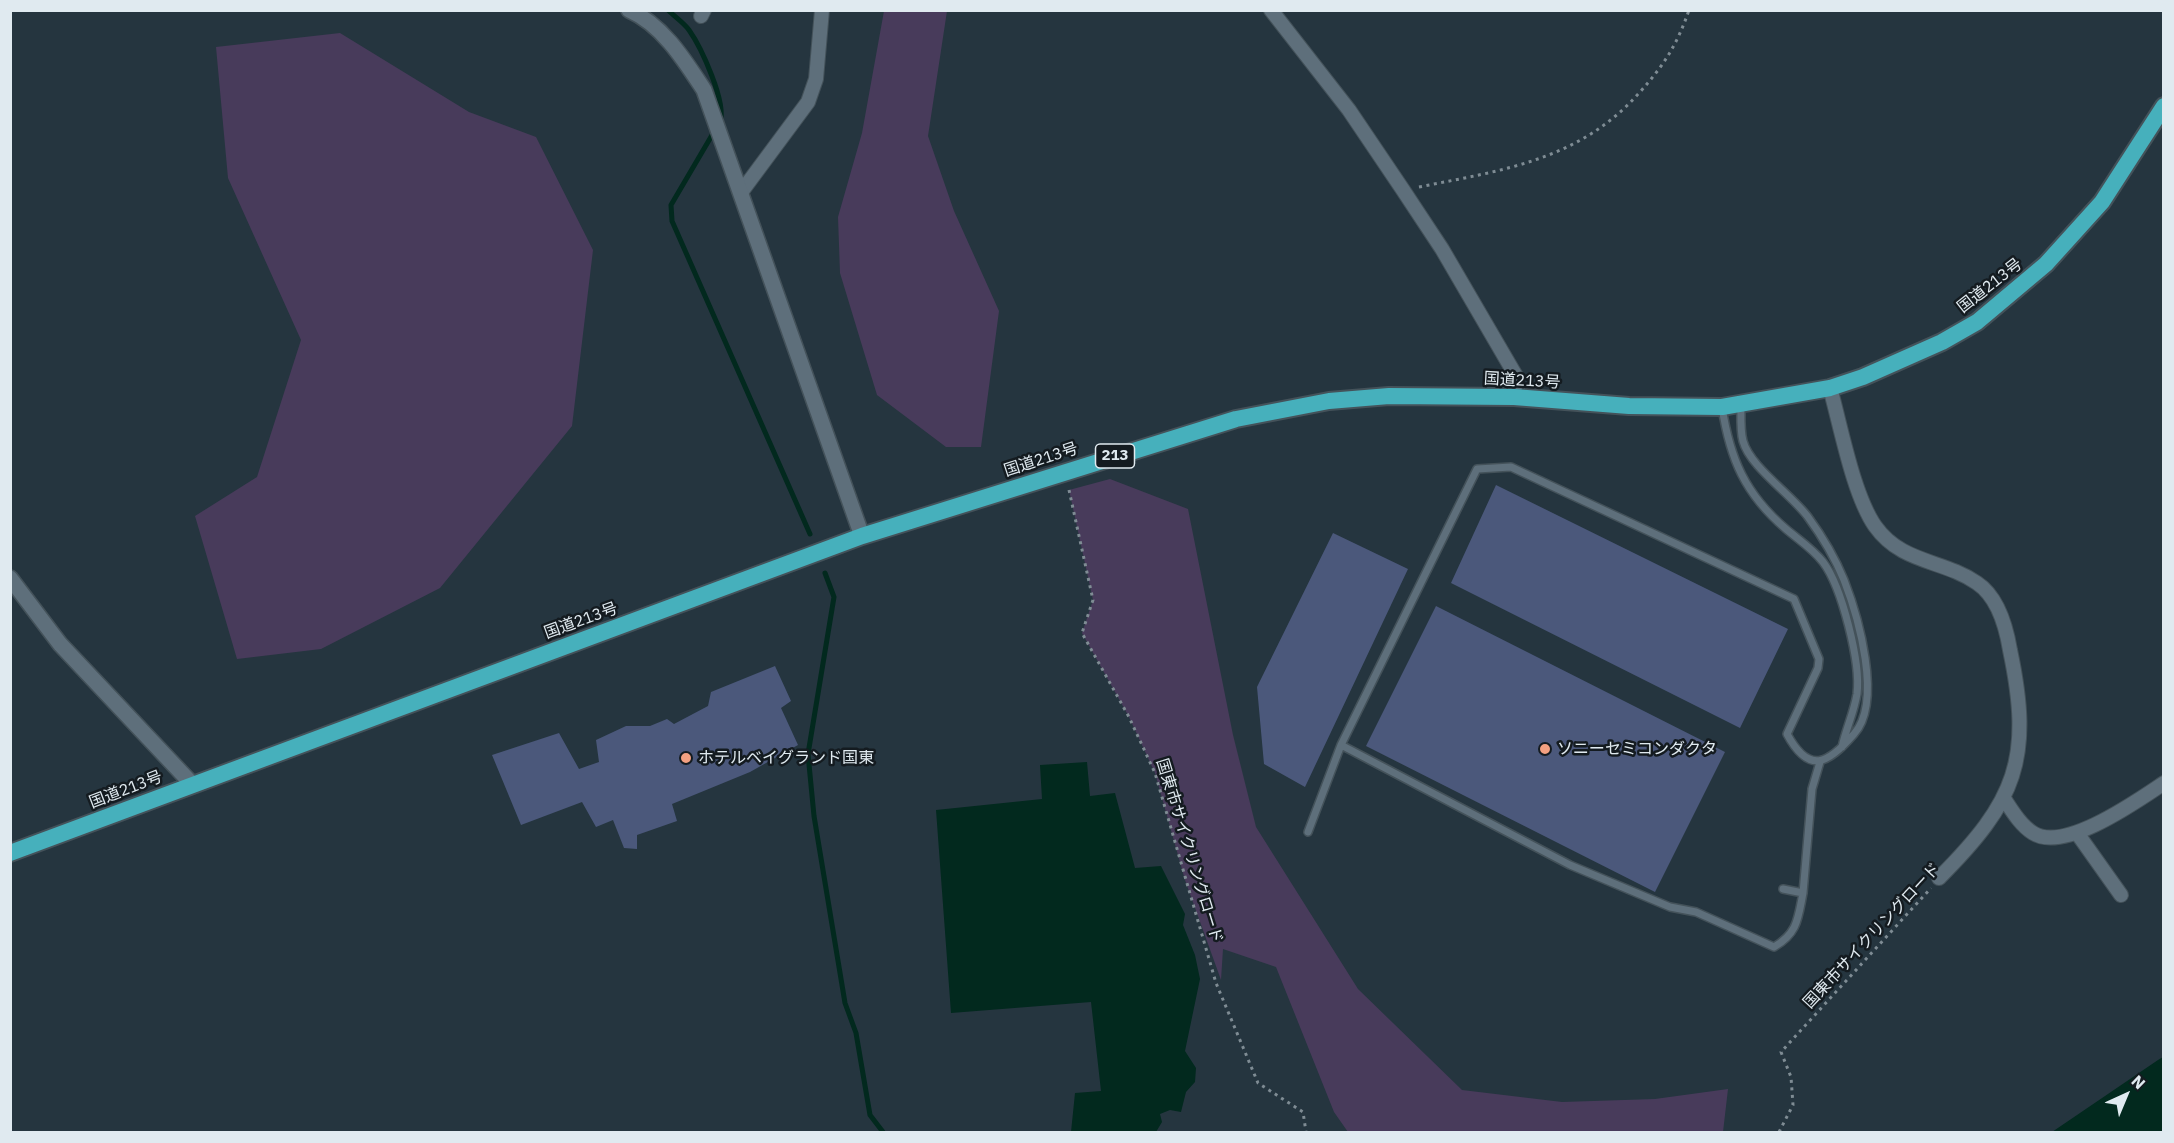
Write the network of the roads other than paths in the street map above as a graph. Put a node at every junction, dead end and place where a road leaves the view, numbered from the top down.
1 (629, 10) edge
2 (822, 10) edge
3 (1271, 10) edge
4 (2163, 106) edge
5 (742, 190) junction
6 (1830, 388) junction
7 (1514, 398) junction
8 (1741, 404) junction
9 (1722, 407) junction
10 (862, 536) junction
11 (10, 578) edge
12 (1341, 745) junction
13 (1841, 749) junction
14 (1820, 762) junction
15 (2163, 783) edge
16 (192, 784) junction
17 (2003, 797) junction
18 (1308, 832) dead end
19 (2078, 833) junction
20 (10, 854) edge
21 (1936, 882) road end
22 (1783, 890) dead end
23 (1803, 893) junction
24 (2121, 895) dead end

1 - 5 street
2 - 5 street
3 - 7 street
4 - 6 highway, 国道213号 / 213
5 - 10 street
6 - 8 highway, 国道213号 / 213
6 - 17 street
7 - 9 highway, 国道213号 / 213
7 - 10 highway, 国道213号 / 213
8 - 9 highway, 国道213号 / 213
8 - 13 lane
9 - 13 lane
10 - 16 highway, 国道213号 / 213
11 - 16 street
12 - 14 lane
12 - 18 lane
12 - 23 lane
13 - 14 lane
14 - 23 lane
15 - 19 street
16 - 20 highway, 国道213号 / 213
17 - 19 street
17 - 21 street
19 - 24 street
22 - 23 lane

